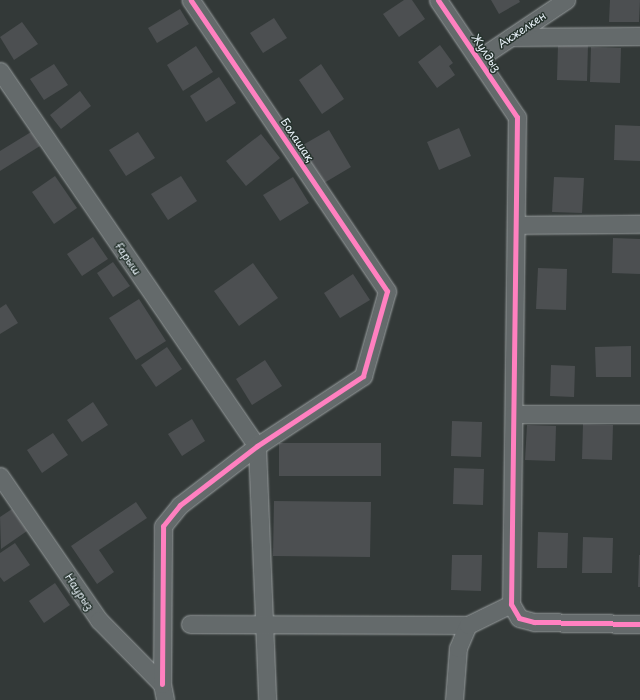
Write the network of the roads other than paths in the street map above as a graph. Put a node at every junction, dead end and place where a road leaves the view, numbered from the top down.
1 (191, 0) edge
2 (438, 0) edge
3 (566, 0) edge
4 (640, 36) edge
5 (511, 37) junction
6 (478, 59) junction
7 (0, 71) edge
8 (640, 224) edge
9 (516, 225) junction
10 (514, 414) junction
11 (640, 414) edge
12 (257, 446) junction
13 (0, 476) edge
14 (511, 604) junction
15 (190, 624) dead end
16 (264, 624) junction
17 (640, 624) edge
18 (468, 625) junction
19 (163, 692) edge
20 (267, 700) edge
21 (454, 700) edge

1 - 12 street, Болашақ
2 - 6 street, Жулдыз
3 - 5 street, Акжелкен
4 - 5 street
5 - 6 street, Акжелкен
6 - 9 street, Жулдыз
7 - 12 street, Ғарыш
8 - 9 street
9 - 10 street
10 - 11 street
10 - 14 street
12 - 16 street
12 - 19 street
13 - 19 street, Наурыз
14 - 17 street
14 - 18 street
15 - 16 street
16 - 18 street
16 - 20 street
18 - 21 street

